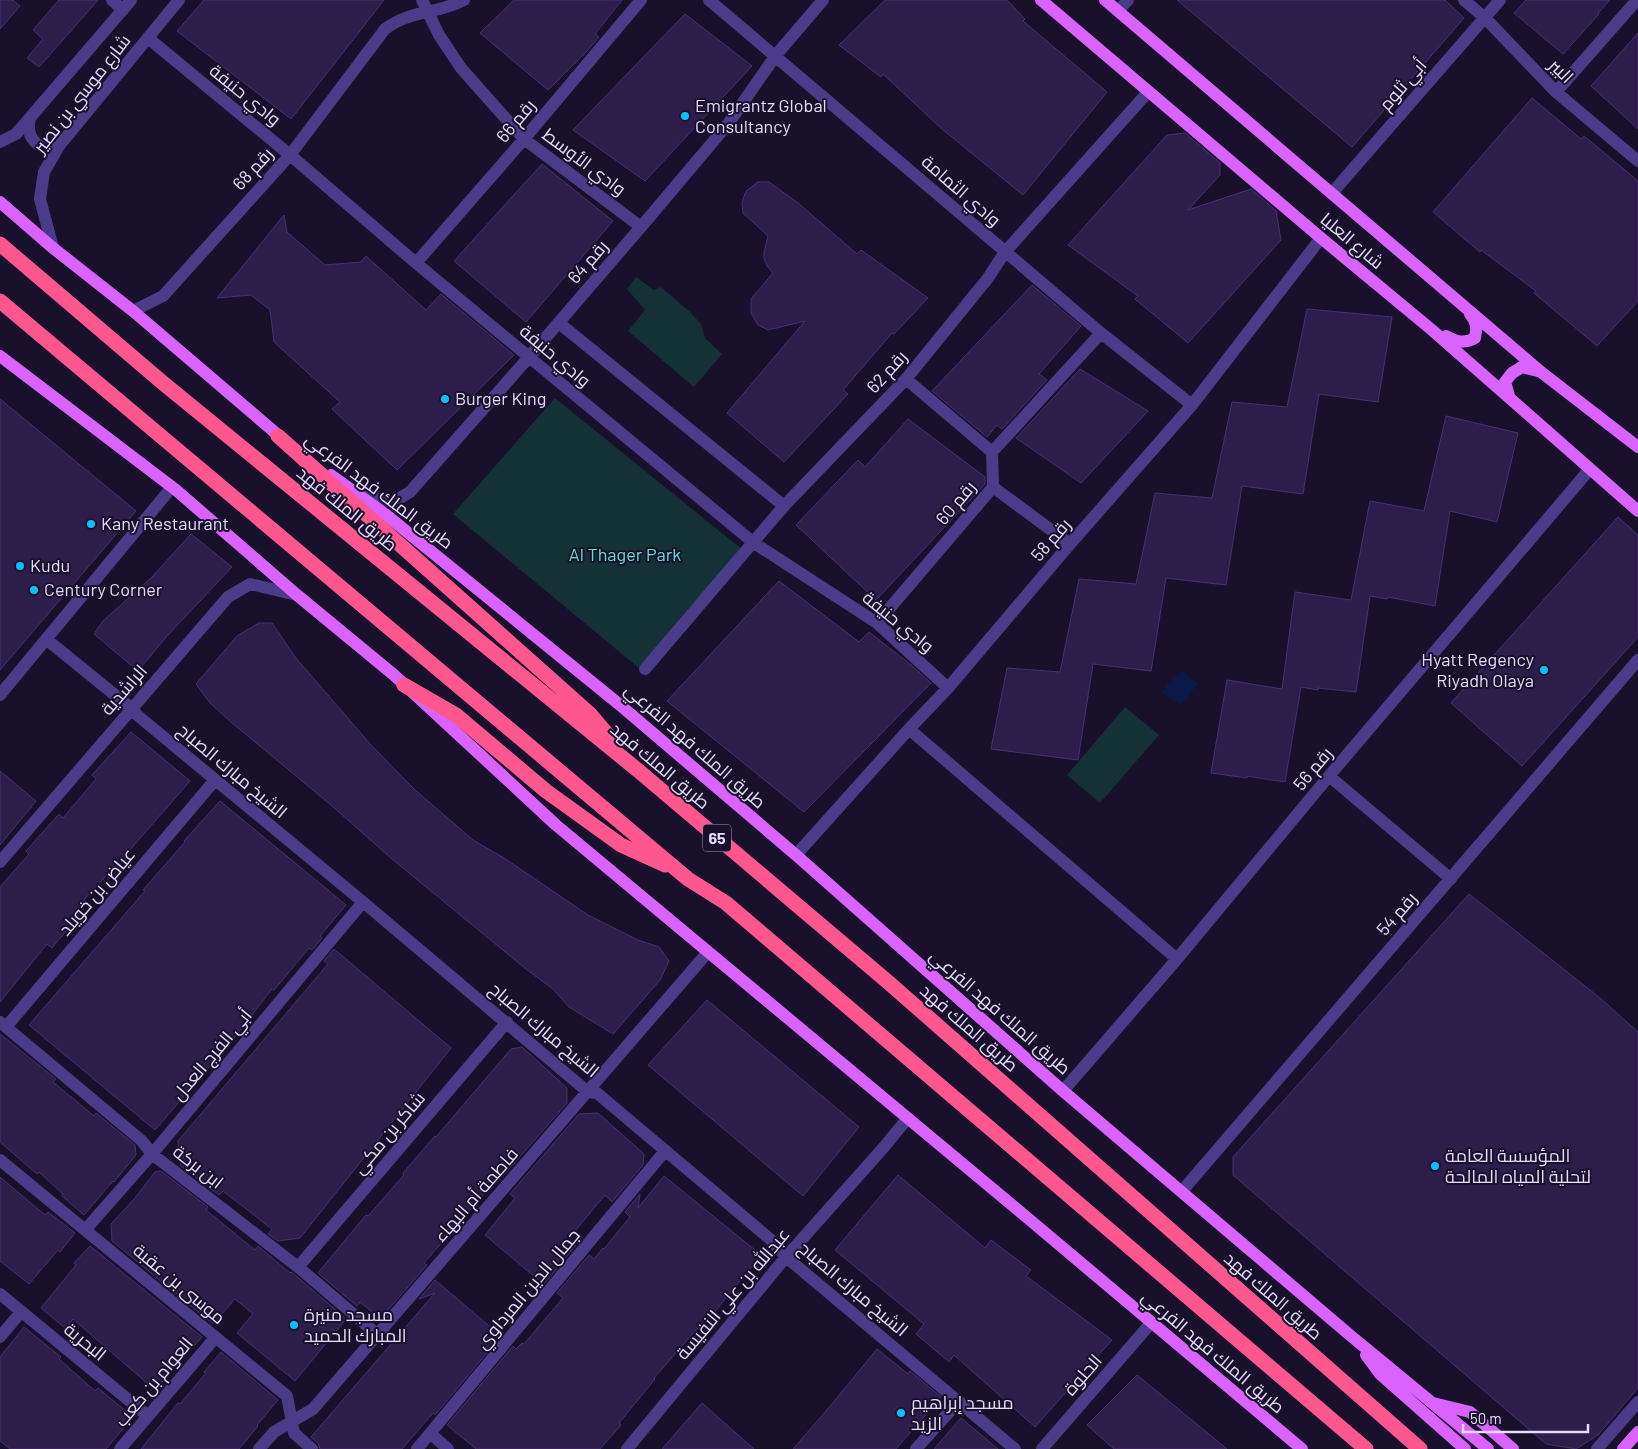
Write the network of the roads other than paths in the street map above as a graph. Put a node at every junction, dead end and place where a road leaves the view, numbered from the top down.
1 (112, 0) edge
2 (179, 0) edge
3 (422, 0) edge
4 (464, 0) edge
5 (641, 0) edge
6 (710, 0) edge
7 (823, 0) edge
8 (1040, 0) edge
9 (1106, 0) edge
10 (1128, 0) edge
11 (1464, 0) edge
12 (1500, 0) edge
13 (1637, 0) edge
14 (127, 5) edge
15 (1118, 11) junction
16 (428, 12) junction
17 (1485, 18) junction
18 (148, 38) junction
19 (776, 55) junction
20 (1148, 92) junction
21 (1556, 92) junction
22 (30, 118) junction
23 (524, 139) junction
24 (0, 142) edge
25 (59, 146) junction
26 (290, 155) junction
27 (1638, 161) edge
28 (1332, 193) junction
29 (0, 202) edge
30 (641, 227) junction
31 (1321, 238) junction
32 (0, 244) edge
33 (53, 248) junction
34 (1006, 252) junction
35 (416, 263) junction
36 (0, 301) edge
37 (1461, 302) junction
38 (133, 310) junction
39 (559, 323) junction
40 (1432, 330) junction
41 (1101, 332) junction
42 (0, 356) edge
43 (529, 358) junction
44 (1541, 372) junction
45 (906, 379) junction
46 (1509, 398) junction
47 (1192, 405) junction
48 (278, 436) junction
49 (1638, 447) edge
50 (992, 452) junction
51 (1590, 469) junction
52 (172, 487) junction
53 (992, 487) junction
54 (353, 491) junction
55 (784, 506) junction
56 (1638, 511) edge
57 (754, 543) junction
58 (1070, 544) junction
59 (297, 595) junction
60 (877, 623) junction
61 (46, 639) junction
62 (1638, 660) edge
63 (645, 669) dead end
64 (404, 685) junction
65 (948, 688) junction
66 (0, 695) edge
67 (132, 708) junction
68 (909, 729) junction
69 (640, 772) junction
70 (1329, 776) junction
71 (215, 780) junction
72 (796, 855) junction
73 (0, 862) edge
74 (1451, 878) junction
75 (688, 879) junction
76 (363, 902) junction
77 (708, 952) junction
78 (1177, 959) junction
79 (507, 1022) junction
80 (3, 1025) edge
81 (1063, 1091) junction
82 (588, 1092) junction
83 (907, 1119) junction
84 (665, 1151) junction
85 (152, 1154) junction
86 (0, 1160) edge
87 (1182, 1191) junction
88 (86, 1230) junction
89 (786, 1256) junction
90 (298, 1267) junction
91 (0, 1294) edge
92 (21, 1312) junction
93 (1151, 1323) junction
94 (378, 1335) junction
95 (0, 1336) edge
96 (1351, 1336) junction
97 (215, 1338) junction
98 (959, 1401) junction
99 (1430, 1402) junction
100 (1638, 1402) edge
101 (148, 1416) junction
102 (293, 1422) junction
103 (1638, 1432) edge
104 (431, 1434) junction
105 (120, 1449) edge
106 (259, 1449) edge
107 (312, 1449) edge
108 (417, 1449) edge
109 (448, 1449) edge
110 (626, 1449) edge
111 (916, 1449) edge
112 (1015, 1449) edge
113 (1042, 1449) edge
114 (1302, 1449) edge
115 (1366, 1449) edge
116 (1420, 1449) edge
117 (1465, 1449) edge
118 (1488, 1449) edge
119 (1513, 1449) edge
120 (1597, 1449) edge
121 (1623, 1449) edge

1 - 14 street
2 - 18 street, شارع موسي بن نصير
3 - 16 street, وادي الأوسط
4 - 16 street, رقم 68
5 - 23 street, رقم 66
6 - 19 street, وادي الثمامة
7 - 19 street, رقم 64
8 - 20 main road, شارع العليا
9 - 15 main road, شارع العليا
10 - 15 street
11 - 17 street, البير
12 - 17 street, أبي ثلوم
13 - 21 street
14 - 22 street, شارع موسي بن نصير
15 - 28 main road, شارع العليا
16 - 23 street, وادي الأوسط
16 - 26 street, رقم 68
17 - 21 street, البير
17 - 28 street, أبي ثلوم
18 - 25 street, شارع موسي بن نصير
18 - 26 street, وادي حنيفة
19 - 30 street, رقم 64
19 - 34 street, وادي الثمامة
20 - 31 main road, شارع العليا
20 - 34 street, رقم 62
21 - 27 street, البير
22 - 24 street, شارع موسي بن نصير
22 - 25 street
23 - 30 street, وادي الأوسط
23 - 35 street, رقم 66
25 - 33 street, شارع موسي بن نصير
26 - 35 street, وادي حنيفة
26 - 38 street, رقم 68
28 - 37 main road, شارع العليا
29 - 33 main road, طريق الملك فهد الفرعي
30 - 39 street, رقم 64
31 - 40 main road, شارع العليا
31 - 47 street, رقم 58
32 - 69 highway, طريق الملك فهد / 65
33 - 38 main road, طريق الملك فهد الفرعي
34 - 41 street, وادي الثمامة
34 - 45 street, رقم 62
35 - 43 street, وادي حنيفة
36 - 75 highway
37 - 40 main road
37 - 44 main road, شارع العليا
38 - 48 main road, طريق الملك فهد الفرعي
39 - 43 street, رقم 64
39 - 55 street
40 - 46 main road, شارع العليا
41 - 47 street, وادي الثمامة
41 - 50 street
42 - 52 main road, طريق الملك فهد الفرعي
43 - 54 street, رقم 64
43 - 57 street, وادي حنيفة
44 - 46 main road
44 - 49 main road, شارع العليا
45 - 50 street
45 - 55 street, رقم 62
46 - 51 main road, شارع العليا
47 - 58 street, رقم 58
48 - 54 main road, طريق الملك فهد الفرعي
48 - 69 highway
50 - 53 street, رقم 60
51 - 56 main road, شارع العليا
51 - 70 street, رقم 56
52 - 59 main road, طريق الملك فهد الفرعي
52 - 61 street
53 - 58 street
53 - 60 street, رقم 60
54 - 72 main road, طريق الملك فهد الفرعي
55 - 57 street, رقم 62
57 - 60 street, وادي حنيفة
57 - 63 street, رقم 62
58 - 65 street, رقم 58
59 - 64 main road, طريق الملك فهد الفرعي
59 - 67 street, الراشدية
60 - 65 street, وادي حنيفة
61 - 66 street
61 - 67 street, الشيخ مبارك الصباح
62 - 74 street, رقم 54
64 - 75 highway
64 - 77 main road, طريق الملك فهد الفرعي
65 - 68 street, رقم 58
67 - 71 street, الشيخ مبارك الصباح
67 - 73 street, الراشدية
68 - 72 street, رقم 58
68 - 78 street
69 - 116 highway, طريق الملك فهد / 65
70 - 74 street
70 - 78 street, رقم 56
71 - 76 street, الشيخ مبارك الصباح
71 - 80 street, عياض بن خويلد
72 - 81 main road, طريق الملك فهد الفرعي
74 - 87 street, رقم 54
75 - 115 highway
76 - 79 street, الشيخ مبارك الصباح
76 - 85 street, أبي الفرج العدل
77 - 82 street, فاطمة أم البهاء
77 - 83 main road, طريق الملك فهد الفرعي
78 - 81 street, رقم 56
79 - 82 street, الشيخ مبارك الصباح
79 - 90 street, شاكر بن مكي
80 - 85 street, ابن بركة
81 - 87 main road, طريق الملك فهد الفرعي
82 - 84 street, الشيخ مبارك الصباح
82 - 94 street, فاطمة أم البهاء
83 - 89 street, عبدالله بن علي النفيسة
83 - 93 main road, طريق الملك فهد الفرعي
84 - 89 street, الشيخ مبارك الصباح
84 - 104 street, جمال الدين المرداوي
85 - 88 street, أبي الفرج العدل
85 - 90 street, ابن بركة
86 - 88 street, موسى بن عقبة
87 - 96 main road, طريق الملك فهد الفرعي
88 - 97 street, موسى بن عقبة
89 - 98 street, الشيخ مبارك الصباح
89 - 110 street, عبدالله بن علي النفيسة
90 - 94 street, ابن بركة
91 - 92 street, البحرية
92 - 95 street
92 - 101 street, البحرية
93 - 113 street, الحلوة
93 - 114 main road, طريق الملك فهد الفرعي
94 - 102 street, فاطمة أم البهاء
96 - 99 main road
96 - 117 main road
97 - 101 street, العوام بن كعب
97 - 102 street, موسى بن عقبة
98 - 111 street
98 - 112 street, الشيخ مبارك الصباح
99 - 118 main road
99 - 119 main road
100 - 120 street
101 - 105 street, العوام بن كعب
102 - 106 street, فاطمة أم البهاء
102 - 107 street, موسى بن عقبة
103 - 121 main road
104 - 108 street, جمال الدين المرداوي
104 - 109 street

